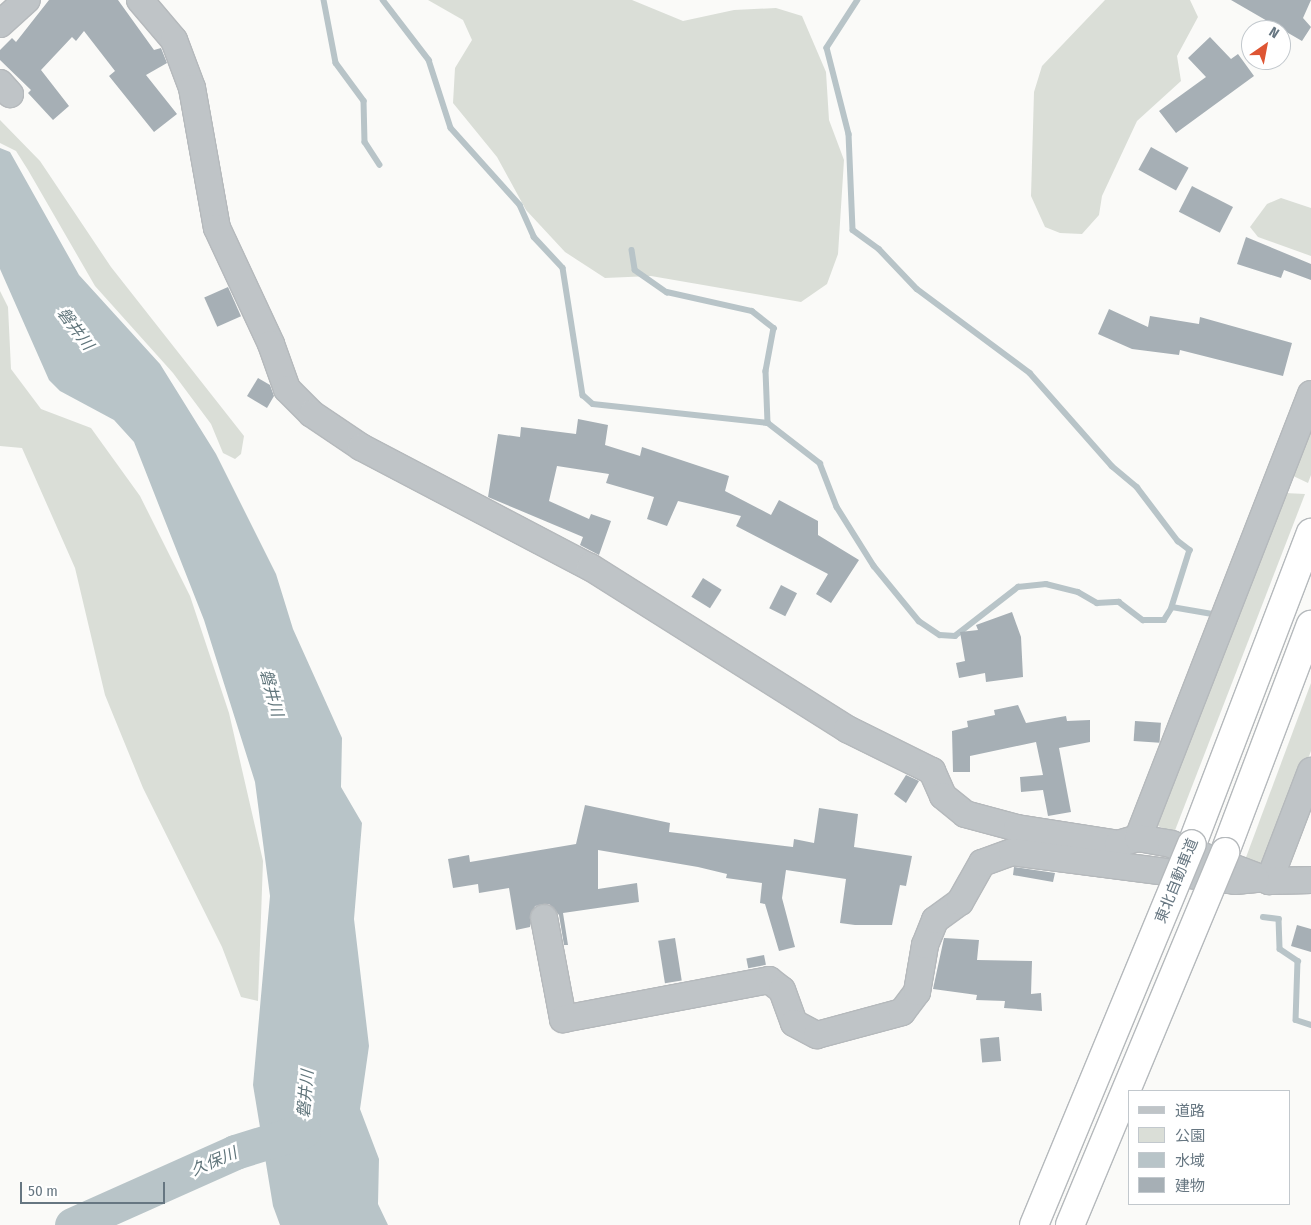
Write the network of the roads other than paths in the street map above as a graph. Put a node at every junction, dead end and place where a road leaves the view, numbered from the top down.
1 (27, 0) edge
2 (140, 0) edge
3 (0, 24) edge
4 (1311, 394) edge
5 (1311, 533) edge
6 (1311, 625) edge
7 (1311, 771) edge
8 (1138, 838) junction
9 (1253, 880) junction
10 (1311, 880) edge
11 (544, 918) dead end
12 (1034, 1225) edge
13 (1070, 1225) edge

1 - 3 street
2 - 8 street
4 - 8 street
5 - 12 highway, 東北自動車道, bridge
6 - 13 highway, bridge
7 - 9 street
8 - 9 street
9 - 10 street
9 - 11 street

